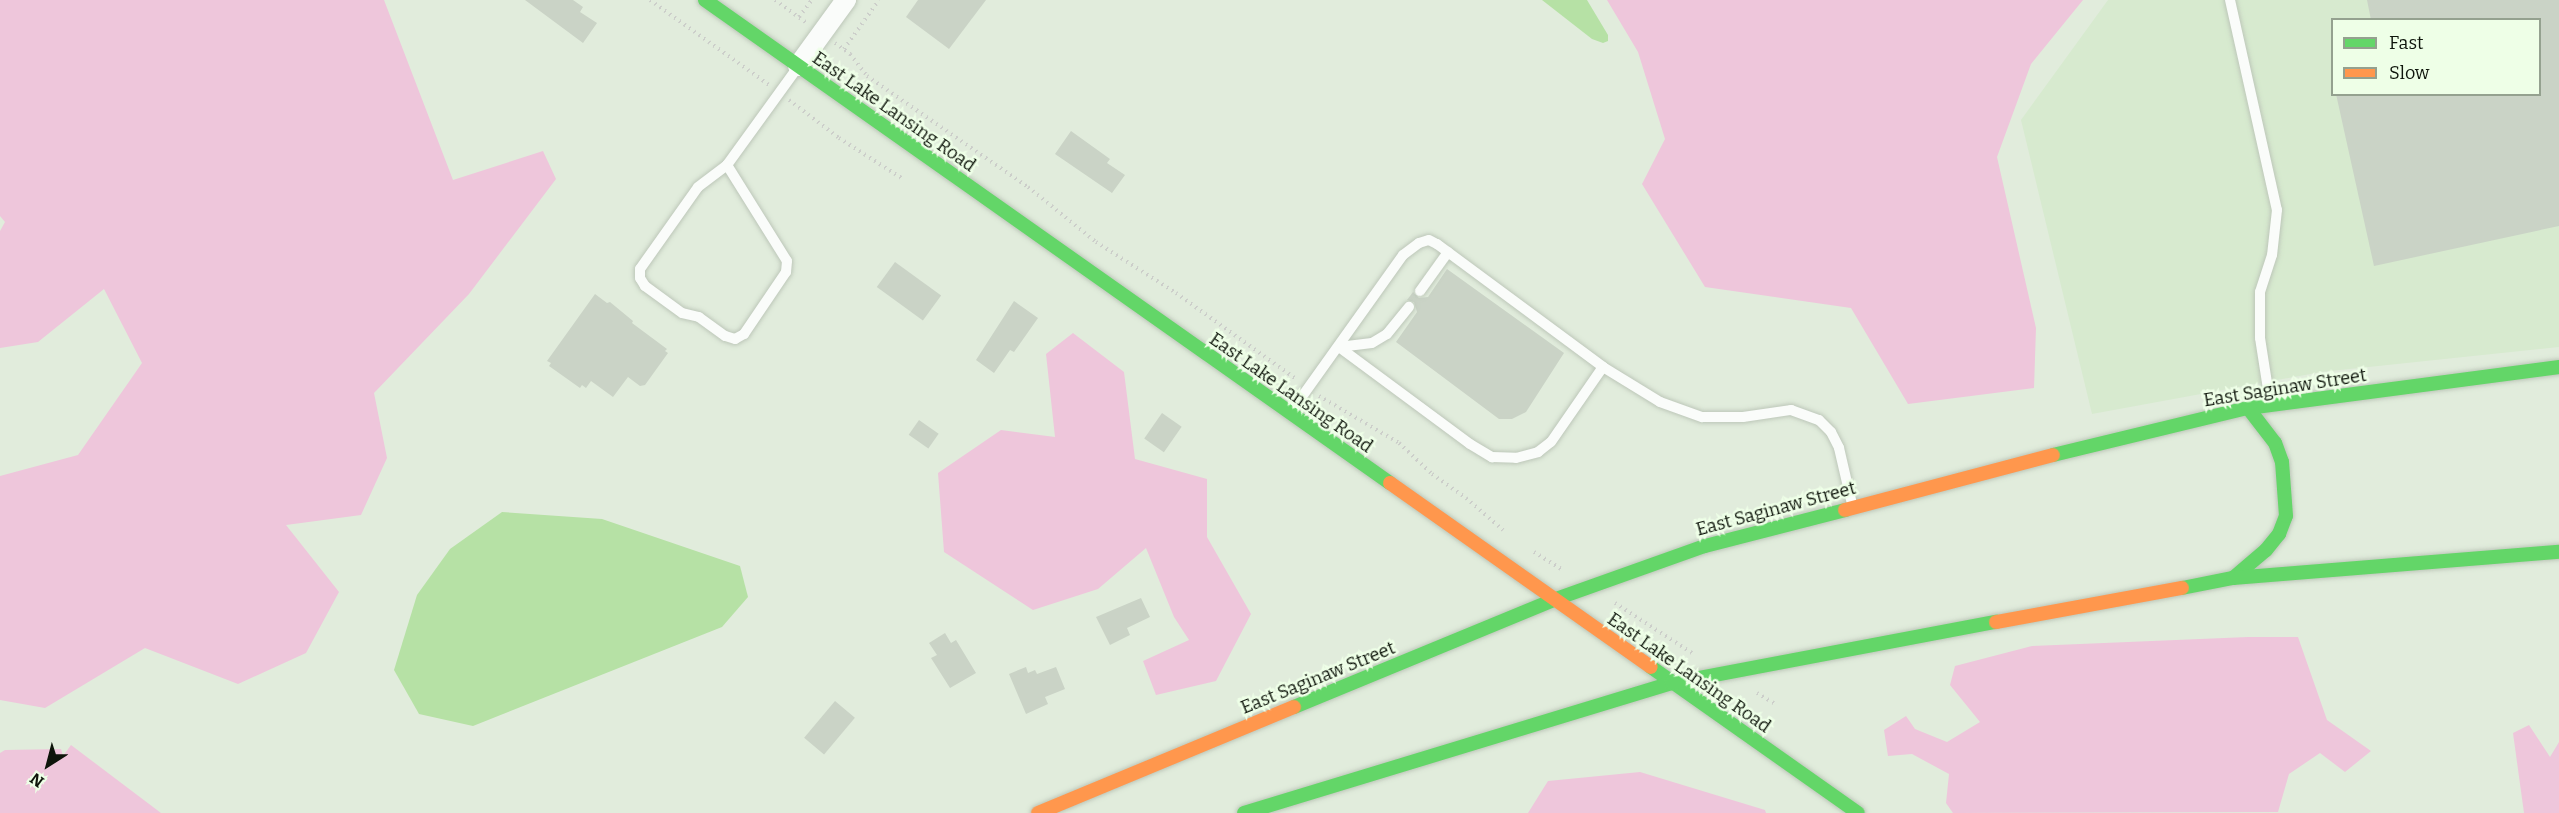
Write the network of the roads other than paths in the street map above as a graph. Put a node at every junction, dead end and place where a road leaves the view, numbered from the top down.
1 (705, 0) edge
2 (846, 0) edge
3 (2230, 0) edge
4 (798, 66) junction
5 (727, 165) junction
6 (1448, 252) junction
7 (1420, 291) dead end
8 (1408, 306) dead end
9 (1339, 346) junction
10 (1603, 367) junction
11 (2559, 368) edge
12 (2270, 405) junction
13 (2248, 408) junction
14 (1290, 414) junction
15 (1853, 507) junction
16 (2559, 552) edge
17 (2233, 578) junction
18 (1553, 600) junction
19 (1672, 683) junction
20 (1038, 813) edge
21 (1244, 813) edge
22 (1858, 813) edge

1 - 4 main road, East Lake Lansing Road
2 - 4 street
3 - 12 lane
4 - 5 lane
4 - 14 main road, East Lake Lansing Road
5 - 5 lane
6 - 7 lane
6 - 9 lane
6 - 10 lane
8 - 9 lane
9 - 10 lane
9 - 14 lane
10 - 15 lane
11 - 12 main road, East Saginaw Street
12 - 13 main road, East Saginaw Street
13 - 15 main road, East Saginaw Street
13 - 17 main road
14 - 18 main road, East Lake Lansing Road
15 - 18 main road, East Saginaw Street
16 - 17 main road
17 - 19 main road
18 - 19 main road, East Lake Lansing Road
18 - 20 main road, East Saginaw Street
19 - 21 main road
19 - 22 main road, East Lake Lansing Road

